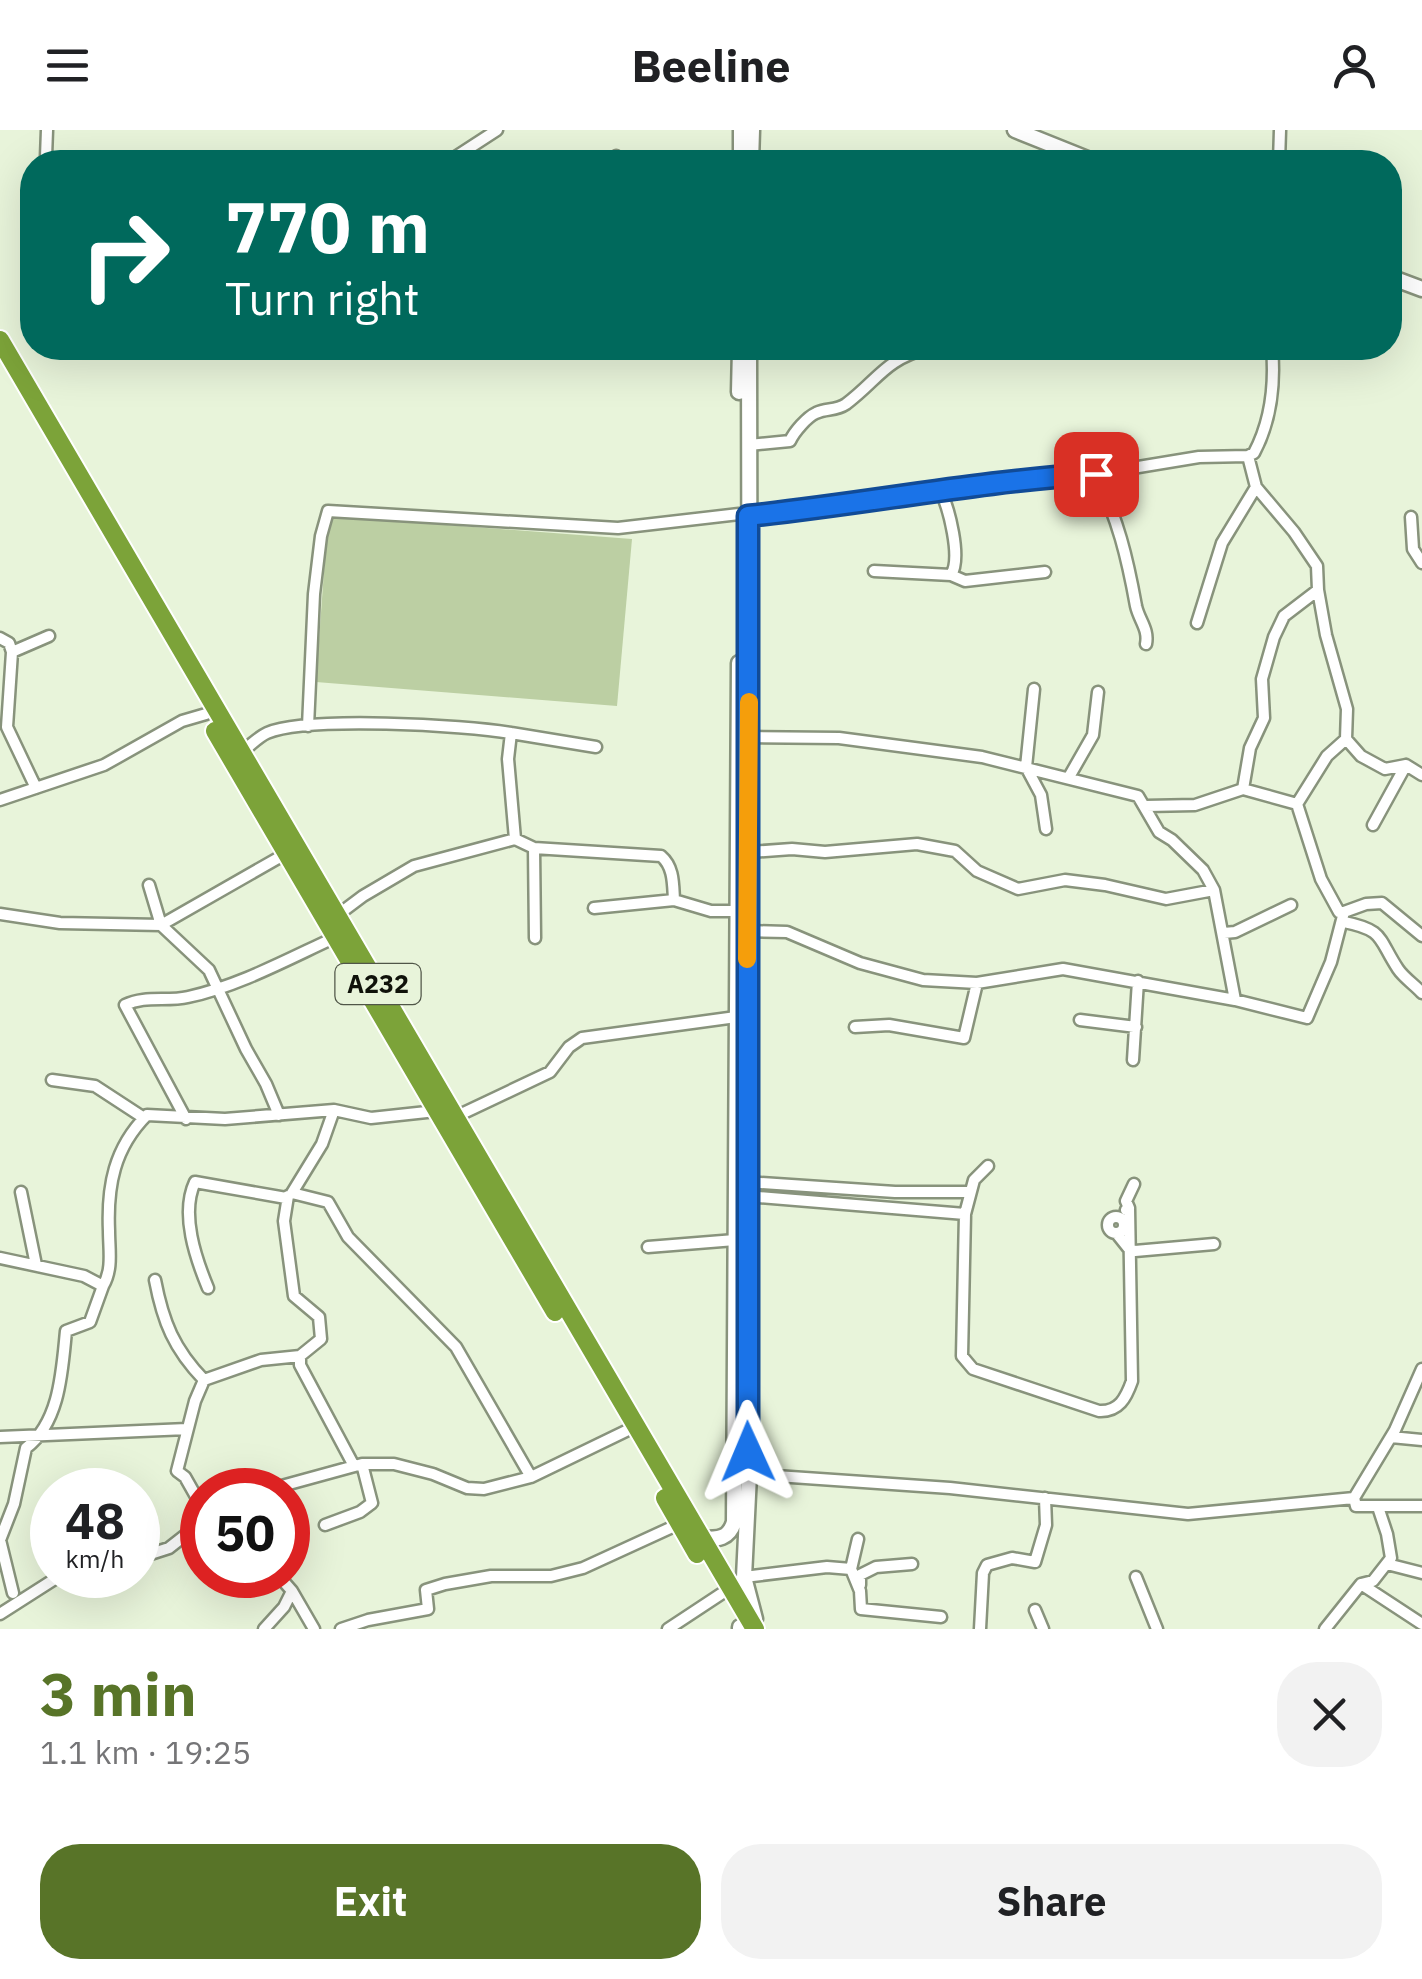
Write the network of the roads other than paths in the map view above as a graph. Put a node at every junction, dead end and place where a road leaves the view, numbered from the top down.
1 (497, 130) edge
2 (1015, 130) edge
3 (466, 150) edge
4 (1065, 150) edge
5 (0, 340) edge
6 (0, 358) edge
7 (740, 360) edge
8 (749, 360) edge
9 (894, 360) edge
10 (1273, 360) edge
11 (748, 445) junction
12 (1248, 456) junction
13 (1096, 474) junction
14 (1256, 487) junction
15 (940, 490) junction
16 (744, 515) junction
17 (1410, 517) dead end
18 (1422, 564) edge
19 (874, 571) dead end
20 (1045, 572) dead end
21 (952, 575) junction
22 (1318, 590) junction
23 (1196, 623) dead end
24 (49, 636) dead end
25 (0, 638) edge
26 (1146, 644) dead end
27 (12, 652) junction
28 (1034, 688) dead end
29 (1098, 692) dead end
30 (206, 714) junction
31 (308, 726) junction
32 (3, 728) edge
33 (511, 733) junction
34 (750, 737) junction
35 (1346, 739) junction
36 (596, 748) dead end
37 (242, 752) junction
38 (1406, 765) junction
39 (1026, 767) junction
40 (1422, 775) edge
41 (1069, 778) junction
42 (36, 788) junction
43 (1243, 789) junction
44 (0, 800) edge
45 (1297, 804) junction
46 (1146, 806) junction
47 (1373, 825) dead end
48 (1046, 829) dead end
49 (515, 839) junction
50 (534, 848) junction
51 (750, 852) junction
52 (288, 853) junction
53 (149, 885) dead end
54 (1214, 890) junction
55 (674, 900) junction
56 (1291, 905) dead end
57 (594, 908) dead end
58 (736, 910) junction
59 (0, 914) edge
60 (1344, 917) junction
61 (161, 924) junction
62 (334, 925) junction
63 (748, 931) junction
64 (1224, 933) junction
65 (1422, 936) edge
66 (535, 938) dead end
67 (1138, 981) junction
68 (976, 983) junction
69 (216, 987) junction
70 (1422, 994) edge
71 (1235, 1000) junction
72 (736, 1018) junction
73 (1080, 1020) dead end
74 (855, 1027) dead end
75 (1136, 1028) junction
76 (1132, 1060) dead end
77 (52, 1080) dead end
78 (334, 1110) junction
79 (436, 1111) junction
80 (278, 1115) junction
81 (455, 1117) junction
82 (144, 1118) junction
83 (186, 1119) junction
84 (988, 1166) dead end
85 (1134, 1184) dead end
86 (746, 1189) junction
87 (22, 1192) dead end
88 (969, 1192) junction
89 (289, 1195) junction
90 (1128, 1208) junction
91 (966, 1214) junction
92 (735, 1240) junction
93 (1214, 1244) dead end
94 (648, 1247) dead end
95 (1129, 1249) junction
96 (0, 1258) edge
97 (36, 1265) junction
98 (156, 1280) dead end
99 (103, 1286) junction
100 (208, 1288) dead end
101 (300, 1356) junction
102 (1422, 1369) edge
103 (204, 1380) junction
104 (186, 1429) junction
105 (626, 1431) junction
106 (42, 1436) junction
107 (0, 1437) edge
108 (1391, 1437) junction
109 (1422, 1440) edge
110 (358, 1466) junction
111 (180, 1474) edge
112 (742, 1474) junction
113 (531, 1477) junction
114 (310, 1479) edge
115 (1046, 1498) junction
116 (1354, 1498) junction
117 (1422, 1506) edge
118 (1378, 1507) junction
119 (679, 1524) junction
120 (324, 1525) dead end
121 (740, 1525) junction
122 (702, 1539) junction
123 (858, 1540) dead end
124 (912, 1564) dead end
125 (1388, 1564) junction
126 (851, 1568) junction
127 (1422, 1573) edge
128 (744, 1577) junction
129 (1136, 1578) dead end
130 (1360, 1584) junction
131 (860, 1591) junction
132 (13, 1593) dead end
133 (721, 1594) junction
134 (30, 1595) edge
135 (288, 1598) edge
136 (297, 1598) edge
137 (1036, 1610) dead end
138 (0, 1614) edge
139 (941, 1618) dead end
140 (370, 1624) edge
141 (1422, 1624) edge
142 (264, 1629) edge
143 (314, 1629) edge
144 (341, 1629) edge
145 (668, 1629) edge
146 (747, 1629) edge
147 (980, 1629) edge
148 (1043, 1629) edge
149 (1157, 1629) edge
150 (1325, 1629) edge

1 - 3 street
2 - 4 main road
5 - 37 highway, A232
6 - 30 highway, A232
7 - 16 main road
8 - 11 main road
9 - 11 street
10 - 12 street
11 - 16 main road
12 - 13 street
12 - 14 street
13 - 15 street
13 - 26 street
14 - 22 street
14 - 23 street
15 - 16 street
15 - 21 street
16 - 31 street
16 - 34 main road
16 - 58 main road
17 - 18 street
19 - 21 street
20 - 21 street
22 - 35 street
22 - 43 street
24 - 27 street
25 - 27 street
27 - 32 street
28 - 39 street
29 - 41 street
30 - 42 street
30 - 52 highway, A232
31 - 33 street
31 - 37 street
32 - 42 street
33 - 36 street
33 - 49 street
34 - 39 street
34 - 51 main road
35 - 38 street
35 - 45 street
37 - 62 highway, A232
38 - 40 street
38 - 47 street
39 - 41 street
39 - 48 street
41 - 46 street
42 - 44 street
43 - 45 street
43 - 46 street
45 - 60 street
46 - 54 street
49 - 50 street
49 - 62 street
50 - 55 street
50 - 66 street
51 - 54 street
51 - 63 main road
52 - 61 street
52 - 62 highway, A232
53 - 61 street
54 - 64 street
55 - 57 street
55 - 58 street
56 - 64 street
58 - 72 main road
59 - 61 street
60 - 65 street
60 - 70 street
60 - 71 street
61 - 69 street
62 - 69 street
62 - 79 highway, A232
62 - 81 highway, A232
63 - 68 street
63 - 86 main road
64 - 71 street
67 - 68 street
67 - 71 street
67 - 75 street
68 - 74 street
69 - 80 street
69 - 83 street
72 - 81 street
72 - 92 main road
73 - 75 street
75 - 76 street
77 - 82 street
78 - 79 street
78 - 80 street
78 - 89 street
79 - 105 highway, A232
80 - 83 street
81 - 122 highway, A232
82 - 83 street
82 - 99 street
84 - 88 street
85 - 90 street
86 - 88 street
86 - 91 street
86 - 112 main road
87 - 97 street
88 - 91 street
89 - 100 street
89 - 101 street
89 - 113 street
90 - 95 street
90 - 95 street
91 - 95 street
92 - 94 street
92 - 112 main road
93 - 95 street
96 - 97 street
97 - 99 street
98 - 103 street
99 - 106 street
101 - 103 street
101 - 110 street
102 - 108 street
103 - 104 street
104 - 106 street
104 - 111 street
105 - 113 street
105 - 119 highway, A232
106 - 107 street
106 - 132 street
108 - 109 street
108 - 116 street
110 - 113 street
110 - 114 street
110 - 120 street
112 - 115 street
112 - 121 main road
115 - 116 street
115 - 147 street
116 - 118 street
117 - 118 street
118 - 125 street
119 - 133 highway, A232
119 - 140 street
121 - 122 main road
121 - 128 main road
122 - 146 highway, A232
123 - 126 street
124 - 131 street
125 - 127 street
125 - 130 street
126 - 128 street
126 - 131 street
128 - 146 main road
129 - 149 street
130 - 141 street
130 - 150 street
131 - 139 street
133 - 145 street
133 - 146 highway, A232
134 - 138 street
135 - 142 street
136 - 143 street
137 - 148 street
140 - 144 street

